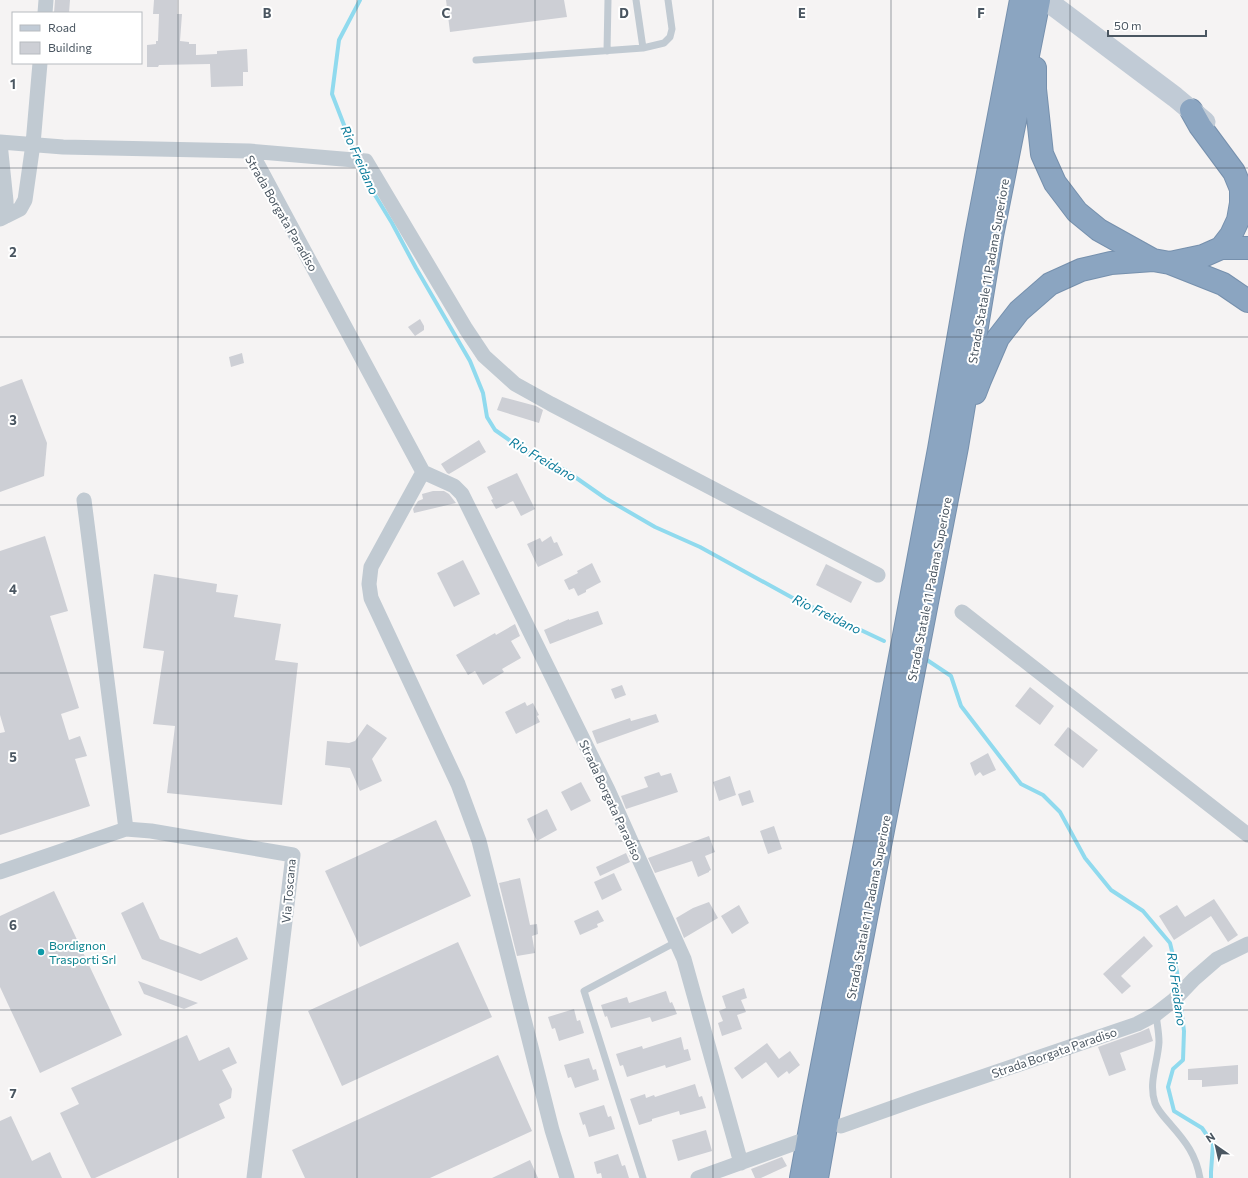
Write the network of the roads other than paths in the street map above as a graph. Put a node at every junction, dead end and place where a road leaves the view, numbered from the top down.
1 (46, 0) edge
2 (608, 0) edge
3 (636, 0) edge
4 (668, 0) edge
5 (1021, 0) edge
6 (1039, 0) edge
7 (1046, 0) edge
8 (45, 12) edge
9 (1034, 26) junction
10 (643, 48) junction
11 (606, 50) junction
12 (476, 60) dead end
13 (40, 64) edge
14 (1191, 110) junction
15 (0, 143) edge
16 (33, 144) junction
17 (249, 151) junction
18 (1248, 176) edge
19 (3, 217) edge
20 (1220, 248) junction
21 (1248, 248) edge
22 (1161, 262) junction
23 (1248, 301) edge
24 (957, 447) junction
25 (423, 472) junction
26 (84, 500) dead end
27 (878, 575) dead end
28 (962, 612) dead end
29 (126, 830) junction
30 (1248, 835) edge
31 (0, 872) edge
32 (676, 942) junction
33 (1248, 944) edge
34 (1156, 1014) junction
35 (841, 1126) dead end
36 (798, 1142) dead end
37 (741, 1163) junction
38 (254, 1178) edge
39 (567, 1178) edge
40 (643, 1178) edge
41 (698, 1178) edge
42 (801, 1178) edge
43 (817, 1178) edge
44 (1200, 1178) edge

1 - 8 street
2 - 11 lane
3 - 10 lane
4 - 10 lane
5 - 42 highway, Strada Statale 11 Padana Superiore
6 - 9 highway, Strada Statale 11 Padana Superiore
7 - 14 street
9 - 22 highway
9 - 24 highway, Strada Statale 11 Padana Superiore
10 - 11 lane
11 - 12 lane
13 - 16 street
14 - 18 street
14 - 20 highway
15 - 16 street, Strada Borgata Paradiso
15 - 19 street, Strada Borgata Paradiso
16 - 17 street, Strada Borgata Paradiso
16 - 19 street
17 - 25 street, Strada Borgata Paradiso
17 - 27 street
20 - 21 highway
20 - 22 highway
22 - 23 highway
22 - 24 highway
24 - 43 highway, Strada Statale 11 Padana Superiore
25 - 32 street, Strada Borgata Paradiso
25 - 39 street
26 - 29 street
28 - 30 street
29 - 31 street, Via Toscana
29 - 38 street, Via Toscana
32 - 37 street, Strada Borgata Paradiso
32 - 40 lane
33 - 34 street, Strada Borgata Paradiso
34 - 35 street, Strada Borgata Paradiso
34 - 44 lane
36 - 37 street
37 - 41 street

